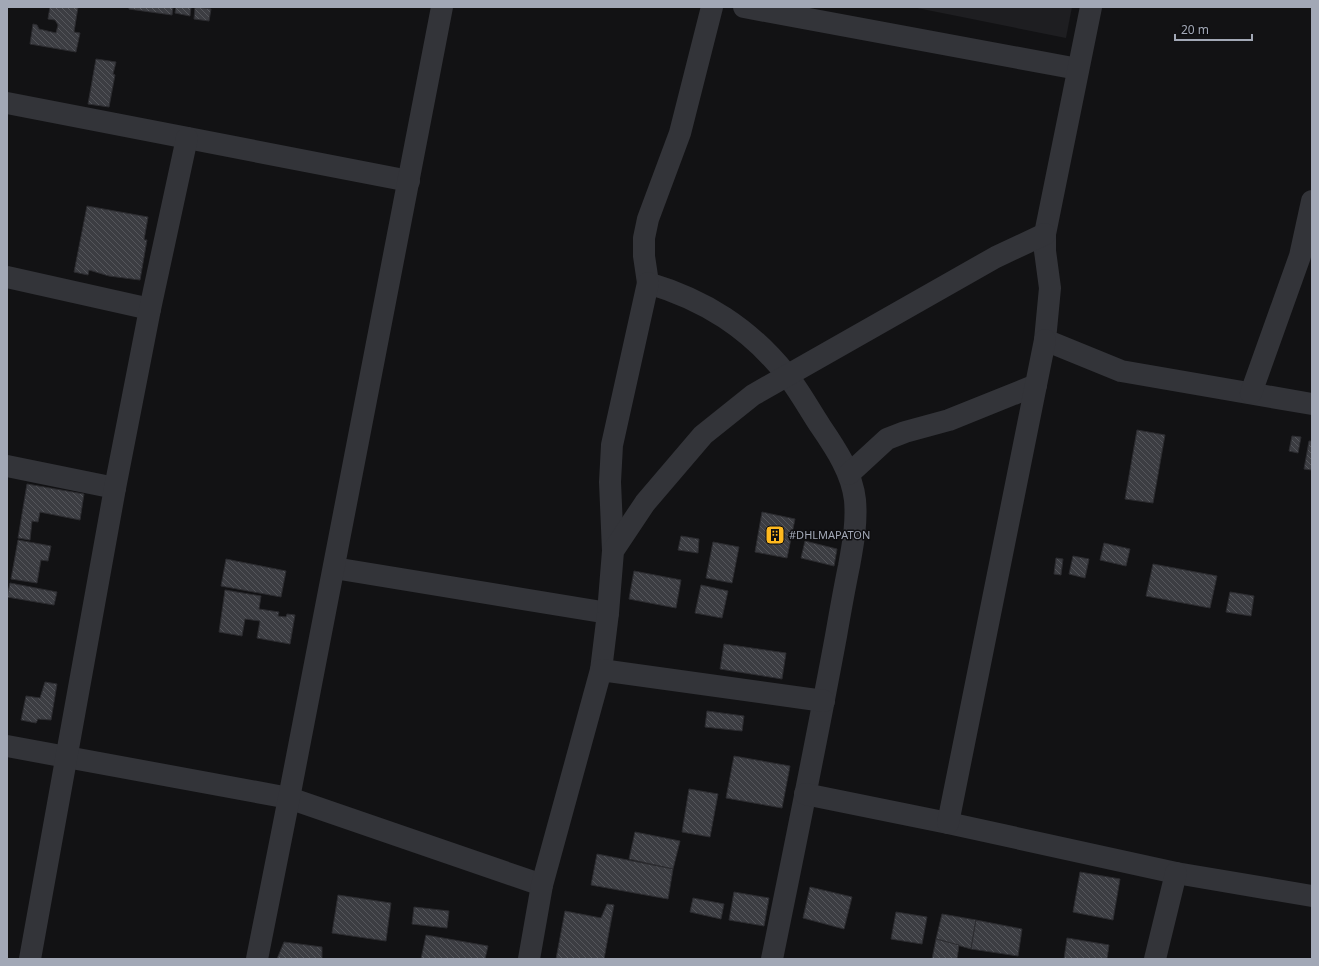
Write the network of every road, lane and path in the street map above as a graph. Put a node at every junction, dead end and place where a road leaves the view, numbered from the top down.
1 (442, 7) edge
2 (712, 7) edge
3 (744, 7) edge
4 (1091, 7) edge
5 (1078, 69) junction
6 (7, 103) edge
7 (187, 138) junction
8 (409, 181) junction
9 (1312, 201) edge
10 (1045, 234) junction
11 (7, 277) edge
12 (648, 283) junction
13 (150, 308) junction
14 (1045, 340) junction
15 (787, 376) junction
16 (1036, 385) junction
17 (1251, 393) junction
18 (1312, 404) edge
19 (7, 466) edge
20 (849, 474) junction
21 (115, 488) junction
22 (613, 551) junction
23 (334, 568) junction
24 (608, 613) junction
25 (601, 670) junction
26 (824, 701) junction
27 (7, 746) edge
28 (66, 757) junction
29 (806, 794) junction
30 (289, 798) junction
31 (948, 823) junction
32 (1176, 873) junction
33 (542, 884) junction
34 (1312, 896) edge
35 (30, 959) edge
36 (257, 959) edge
37 (529, 959) edge
38 (772, 959) edge
39 (1155, 959) edge

1 - 8 street
2 - 12 street
3 - 5 street
4 - 5 street
5 - 10 street
6 - 7 street
7 - 8 street
7 - 13 street
8 - 23 street
9 - 17 street
10 - 14 street
10 - 15 street
11 - 13 street
12 - 15 street
12 - 22 street
13 - 21 street
14 - 16 street
14 - 17 street
15 - 20 street
15 - 22 street
16 - 20 street
16 - 31 street
17 - 18 street
19 - 21 street
20 - 26 street
21 - 28 street
22 - 24 street
23 - 24 street
23 - 30 street
24 - 25 street
25 - 26 street
25 - 33 street
26 - 29 street
27 - 28 street
28 - 30 street
28 - 35 street
29 - 31 street
29 - 38 street
30 - 33 street
30 - 36 street
31 - 32 street
32 - 34 street
32 - 39 street
33 - 37 street

